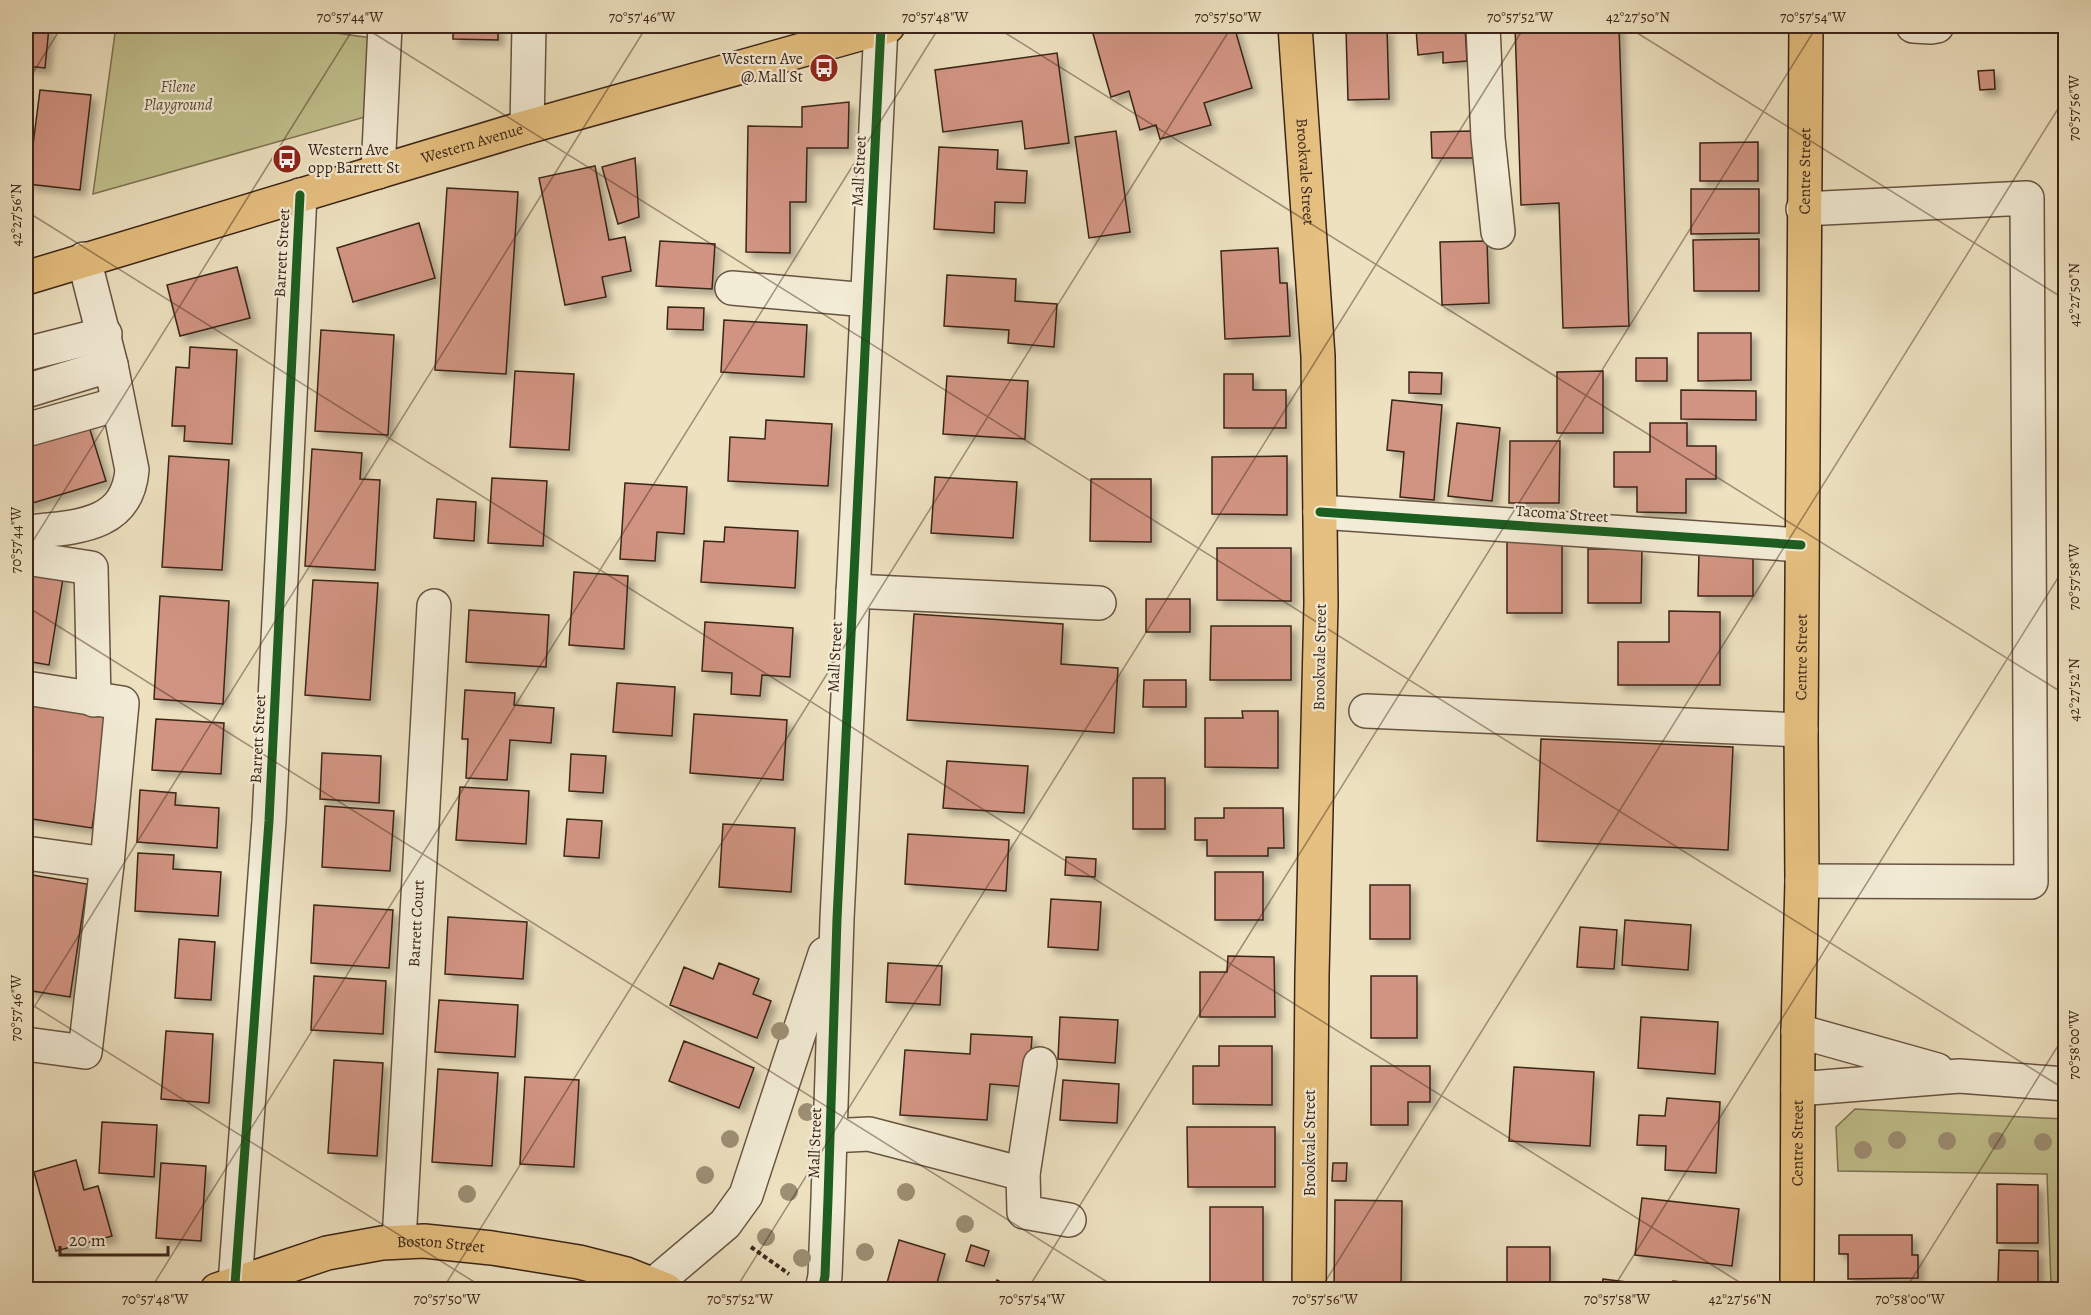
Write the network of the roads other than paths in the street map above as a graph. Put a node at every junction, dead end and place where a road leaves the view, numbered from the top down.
1 (385, 26) edge
2 (529, 26) edge
3 (883, 26) edge
4 (1295, 26) edge
5 (1483, 26) edge
6 (1806, 26) edge
7 (1913, 26) edge
8 (1937, 26) edge
9 (527, 127) junction
10 (378, 172) junction
11 (300, 195) junction
12 (1803, 209) junction
13 (1498, 232) dead end
14 (84, 259) junction
15 (26, 278) edge
16 (732, 288) dead end
17 (867, 300) junction
18 (108, 349) junction
19 (26, 354) edge
20 (26, 391) edge
21 (118, 404) junction
22 (26, 430) edge
23 (1320, 512) junction
24 (26, 532) edge
25 (1802, 546) junction
26 (26, 558) edge
27 (853, 591) junction
28 (1099, 603) dead end
29 (434, 606) dead end
30 (26, 688) edge
31 (94, 700) junction
32 (1366, 711) dead end
33 (1800, 730) junction
34 (26, 853) edge
35 (107, 864) junction
36 (1802, 881) junction
37 (837, 919) junction
38 (1798, 1031) junction
39 (26, 1044) edge
40 (1040, 1064) dead end
41 (1959, 1076) junction
42 (2066, 1084) edge
43 (1798, 1089) junction
44 (830, 1136) junction
45 (1023, 1173) junction
46 (1068, 1220) dead end
47 (399, 1241) junction
48 (809, 1284) edge
49 (226, 1287) edge
50 (655, 1288) edge
51 (1309, 1290) edge
52 (1797, 1290) edge

1 - 10 street
2 - 9 street
3 - 9 main road, Western Avenue
3 - 17 street, Mall Street
4 - 23 main road, Brookvale Street
5 - 13 street
6 - 12 main road, Centre Street
7 - 8 street
9 - 10 main road, Western Avenue
10 - 11 main road, Western Avenue
11 - 14 main road, Western Avenue
11 - 49 street, Barrett Street
12 - 25 main road, Centre Street
12 - 36 street
14 - 15 main road, Western Avenue
14 - 18 street
16 - 17 street
17 - 27 street, Mall Street
18 - 19 street
18 - 20 street
18 - 21 street
21 - 22 street
21 - 24 street
23 - 25 street, Tacoma Street
23 - 51 main road, Brookvale Street
25 - 33 main road, Centre Street
26 - 31 street
27 - 28 street
27 - 37 street, Mall Street
29 - 47 street, Barrett Court
30 - 31 street
31 - 35 street
32 - 33 street
33 - 36 main road, Centre Street
34 - 35 street
35 - 39 street
36 - 38 main road, Centre Street
37 - 44 street, Mall Street
37 - 50 street, Mall Street
38 - 41 street
38 - 43 main road, Centre Street
40 - 45 street
41 - 42 street
41 - 43 street
43 - 52 main road, Centre Street
44 - 45 street
44 - 48 street, Mall Street
45 - 46 street
47 - 49 main road, Boston Street
47 - 50 main road, Boston Street

